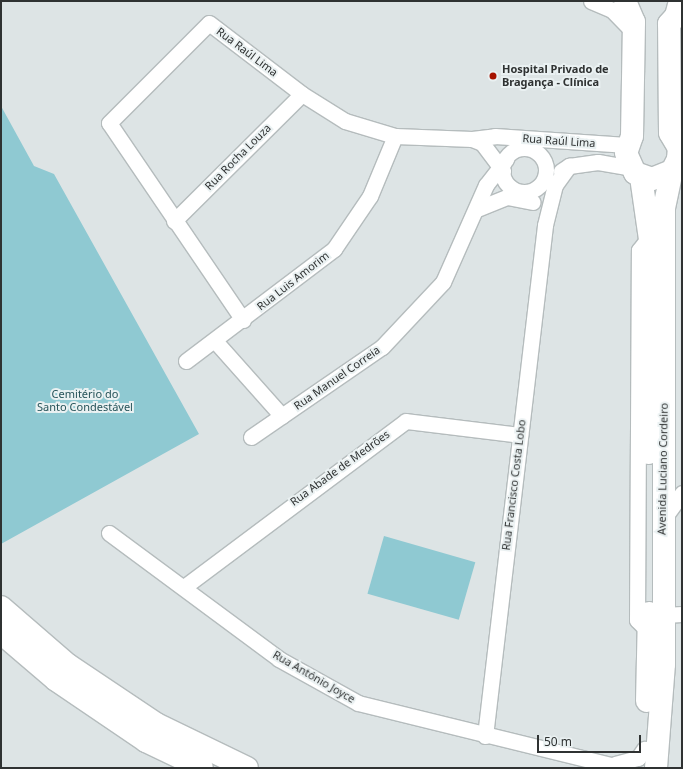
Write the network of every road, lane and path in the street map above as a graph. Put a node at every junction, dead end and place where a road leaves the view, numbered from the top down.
1 (591, 1) edge
2 (625, 1) edge
3 (680, 7) edge
4 (633, 32) junction
5 (302, 94) junction
6 (395, 136) junction
7 (472, 139) junction
8 (546, 140) junction
9 (678, 140) edge
10 (627, 145) junction
11 (531, 150) junction
12 (502, 165) junction
13 (569, 166) junction
14 (676, 169) edge
15 (636, 173) junction
16 (541, 185) junction
17 (517, 194) junction
18 (477, 209) junction
19 (174, 221) junction
20 (544, 234) junction
21 (243, 320) junction
22 (216, 342) junction
23 (186, 361) dead end
24 (282, 416) junction
25 (520, 435) junction
26 (251, 437) dead end
27 (662, 469) junction
28 (682, 486) edge
29 (682, 493) edge
30 (662, 520) junction
31 (109, 532) dead end
32 (184, 587) junction
33 (1, 607) edge
34 (673, 614) edge
35 (1, 633) edge
36 (485, 736) junction
37 (643, 759) edge
38 (619, 766) edge
39 (202, 768) edge
40 (247, 768) edge
41 (656, 768) edge

1 - 4 street
2 - 4 main road, Avenida Luciano Cordeiro
3 - 9 main road, Avenida Luciano Cordeiro
4 - 10 main road, Avenida Luciano Cordeiro
5 - 6 street, Rua Raúl Lima
5 - 19 street, Rua Rocha Louza
5 - 19 street, Rua Raúl Lima
6 - 7 street, Rua Raúl Lima
6 - 21 street, Rua Luis Amorim
7 - 8 street, Rua Raúl Lima
7 - 12 street
8 - 10 street, Rua Raúl Lima
8 - 11 street
9 - 14 main road, Avenida Luciano Cordeiro
10 - 15 main road, Avenida Luciano Cordeiro
11 - 12 street
11 - 16 street
12 - 17 street
12 - 18 street, Rua Manuel Correia
13 - 15 street, Rua Raúl Lima
13 - 16 street, Rua Raúl Lima
13 - 20 street, Rua Francisco Costa Lobo
14 - 15 main road
14 - 27 main road, Avenida Luciano Cordeiro
15 - 37 main road, Avenida Luciano Cordeiro
16 - 17 street
17 - 18 street
17 - 20 street, Rua Francisco Costa Lobo
18 - 24 street, Rua Manuel Correia
19 - 21 street, Rua Raúl Lima
20 - 25 street, Rua Francisco Costa Lobo
21 - 22 street, Rua Luis Amorim
22 - 23 street, Rua Luis Amorim
22 - 24 street
24 - 26 street, Rua Manuel Correia
25 - 32 street, Rua Abade de Medrões
25 - 36 street, Rua Francisco Costa Lobo
27 - 28 street
27 - 30 main road, Avenida Luciano Cordeiro
29 - 30 street
30 - 34 main road, Avenida Luciano Cordeiro
31 - 32 street, Rua António Joyce
32 - 36 street, Rua António Joyce
33 - 40 main road
34 - 41 main road, Avenida Luciano Cordeiro
35 - 39 main road
36 - 38 street, Rua António Joyce
37 - 38 street

